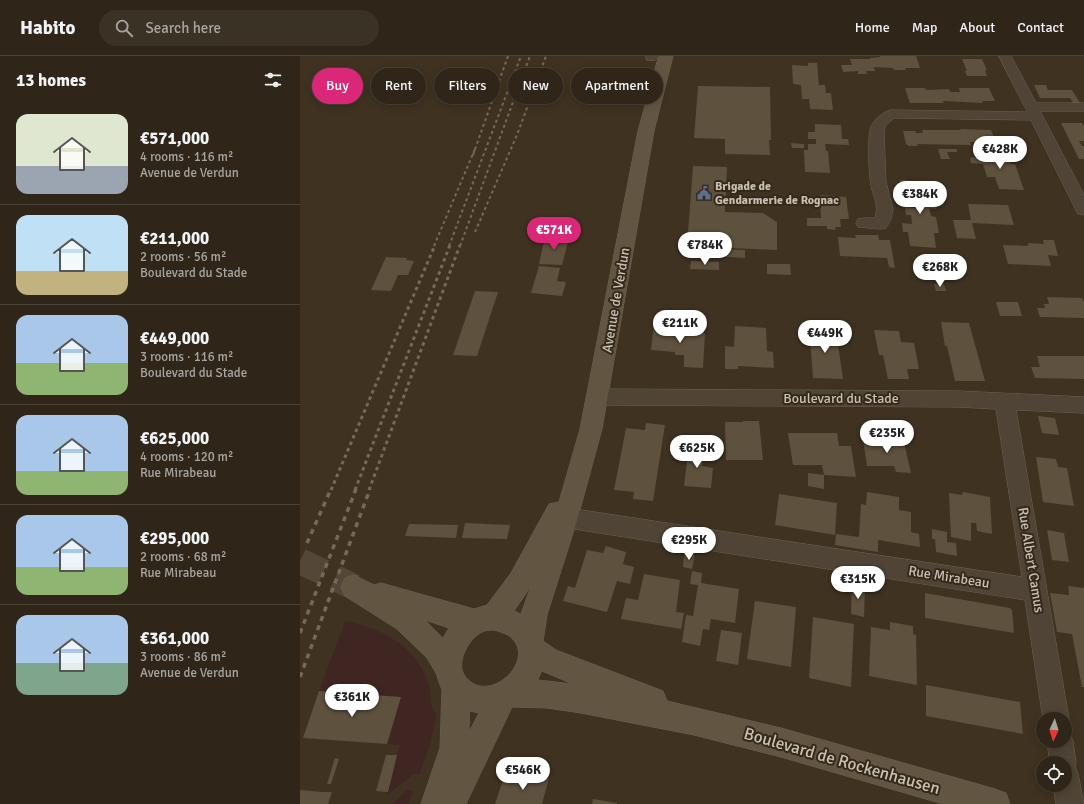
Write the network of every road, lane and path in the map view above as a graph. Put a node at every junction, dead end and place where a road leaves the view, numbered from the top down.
1 (652, 56) edge
2 (666, 56) edge
3 (1005, 56) edge
4 (1084, 107) edge
5 (1034, 112) junction
6 (646, 130) junction
7 (1084, 210) edge
8 (864, 223) dead end
9 (598, 397) junction
10 (1005, 401) junction
11 (1084, 405) edge
12 (561, 517) junction
13 (1035, 590) junction
14 (484, 619) junction
15 (532, 644) junction
16 (453, 678) junction
17 (506, 695) junction
18 (1055, 712) edge
19 (712, 724) junction
20 (1068, 792) edge
21 (436, 804) edge
22 (450, 804) edge
23 (995, 804) edge
24 (1070, 804) edge

1 - 6 main road
2 - 6 main road
3 - 5 street
4 - 5 street
5 - 7 street
5 - 8 street
6 - 9 main road, Avenue de Verdun
9 - 10 street, Boulevard du Stade
9 - 12 main road, Avenue de Verdun
10 - 11 street, Boulevard du Stade
10 - 13 street, Rue Albert Camus
12 - 13 street, Rue Mirabeau
12 - 14 main road, Avenue de Verdun
12 - 15 main road, Avenue de Verdun
13 - 18 street, Rue Albert Camus
14 - 15 main road
14 - 16 main road, Avenue de Verdun
14 - 16 main road
15 - 17 main road, Avenue de Verdun
15 - 19 main road, Boulevard de Rockenhausen
16 - 17 main road
16 - 21 main road, Avenue de Verdun
17 - 19 main road, Boulevard de Rockenhausen
17 - 22 main road, Avenue de Verdun
19 - 23 main road, Boulevard de Rockenhausen
20 - 24 street

